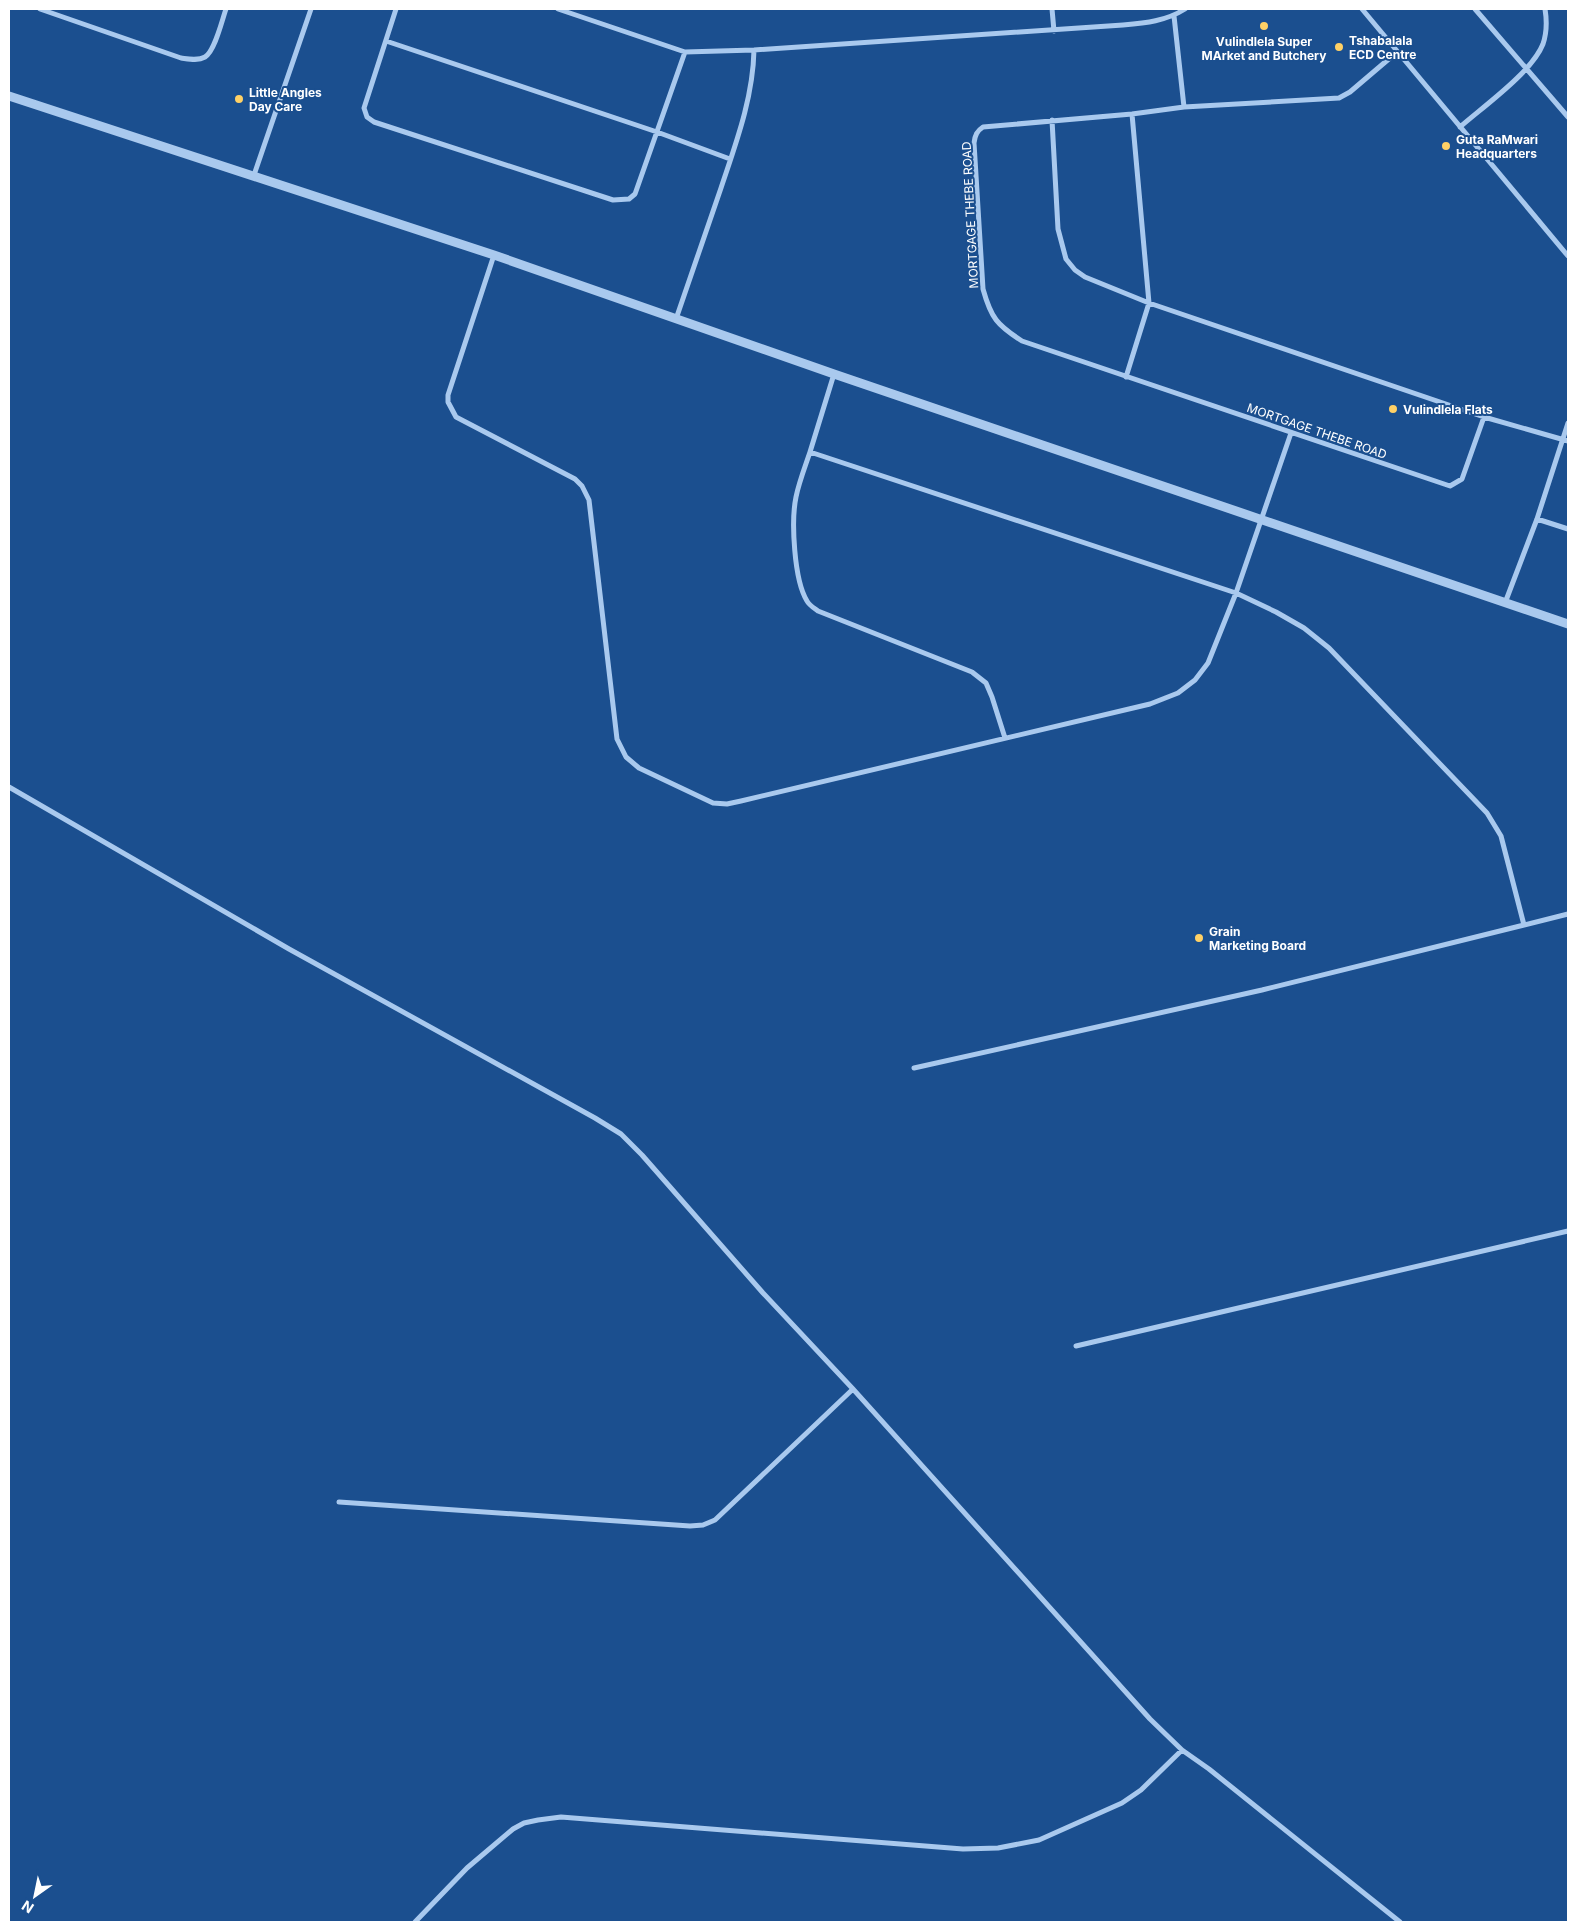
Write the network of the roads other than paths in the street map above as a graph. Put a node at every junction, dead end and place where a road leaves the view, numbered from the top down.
1 (40, 9) edge
2 (226, 9) edge
3 (311, 9) edge
4 (396, 9) edge
5 (558, 9) edge
6 (1052, 9) edge
7 (1185, 9) edge
8 (1362, 9) edge
9 (1475, 9) edge
10 (1545, 9) edge
11 (1174, 16) junction
12 (1054, 31) junction
13 (386, 41) junction
14 (754, 50) junction
15 (685, 52) junction
16 (1398, 52) junction
17 (1526, 69) junction
18 (9, 96) edge
19 (1184, 107) junction
20 (1132, 114) junction
21 (1568, 117) edge
22 (1052, 120) junction
23 (1460, 126) junction
24 (657, 132) junction
25 (730, 159) junction
26 (254, 175) junction
27 (494, 255) junction
28 (1568, 256) edge
29 (1149, 303) junction
30 (676, 319) junction
31 (834, 374) junction
32 (1126, 377) junction
33 (1484, 417) junction
34 (1568, 423) edge
35 (1291, 432) junction
36 (1565, 441) edge
37 (810, 452) junction
38 (1537, 519) junction
39 (1261, 520) junction
40 (1568, 529) edge
41 (1236, 593) junction
42 (1505, 603) junction
43 (1568, 624) edge
44 (1005, 738) junction
45 (9, 787) edge
46 (1568, 914) edge
47 (1524, 925) junction
48 (914, 1068) dead end
49 (1568, 1231) edge
50 (1076, 1346) dead end
51 (853, 1389) junction
52 (339, 1502) dead end
53 (1182, 1750) junction
54 (415, 1922) edge
55 (1400, 1922) edge

1 - 2 street
3 - 26 street
4 - 13 street
5 - 15 street
6 - 12 street
7 - 11 street
8 - 16 street
9 - 17 street
10 - 17 street
11 - 12 street
11 - 19 street
12 - 14 street
13 - 24 street
13 - 24 street
14 - 15 street
14 - 25 street
15 - 24 street
16 - 19 street, MORTGAGE THEBE ROAD
16 - 23 street
17 - 21 street
17 - 23 street
18 - 26 street
19 - 20 street, MORTGAGE THEBE ROAD
20 - 22 street, MORTGAGE THEBE ROAD
20 - 29 street
22 - 29 street
22 - 32 street, MORTGAGE THEBE ROAD
23 - 28 street
24 - 25 street
25 - 30 street
26 - 27 street
27 - 30 street
27 - 44 street
29 - 32 street
29 - 33 street
30 - 31 street
31 - 37 street
31 - 39 street
32 - 35 street, MORTGAGE THEBE ROAD
33 - 35 street, MORTGAGE THEBE ROAD
33 - 36 street
34 - 36 street
35 - 39 street
36 - 38 street
37 - 41 street
37 - 44 street
38 - 40 street
38 - 42 street
39 - 41 street
39 - 42 street
41 - 44 street
41 - 47 street
42 - 43 street
45 - 51 street
46 - 47 street
47 - 48 street
49 - 50 street
51 - 52 street
51 - 53 street
53 - 54 street
53 - 55 street

